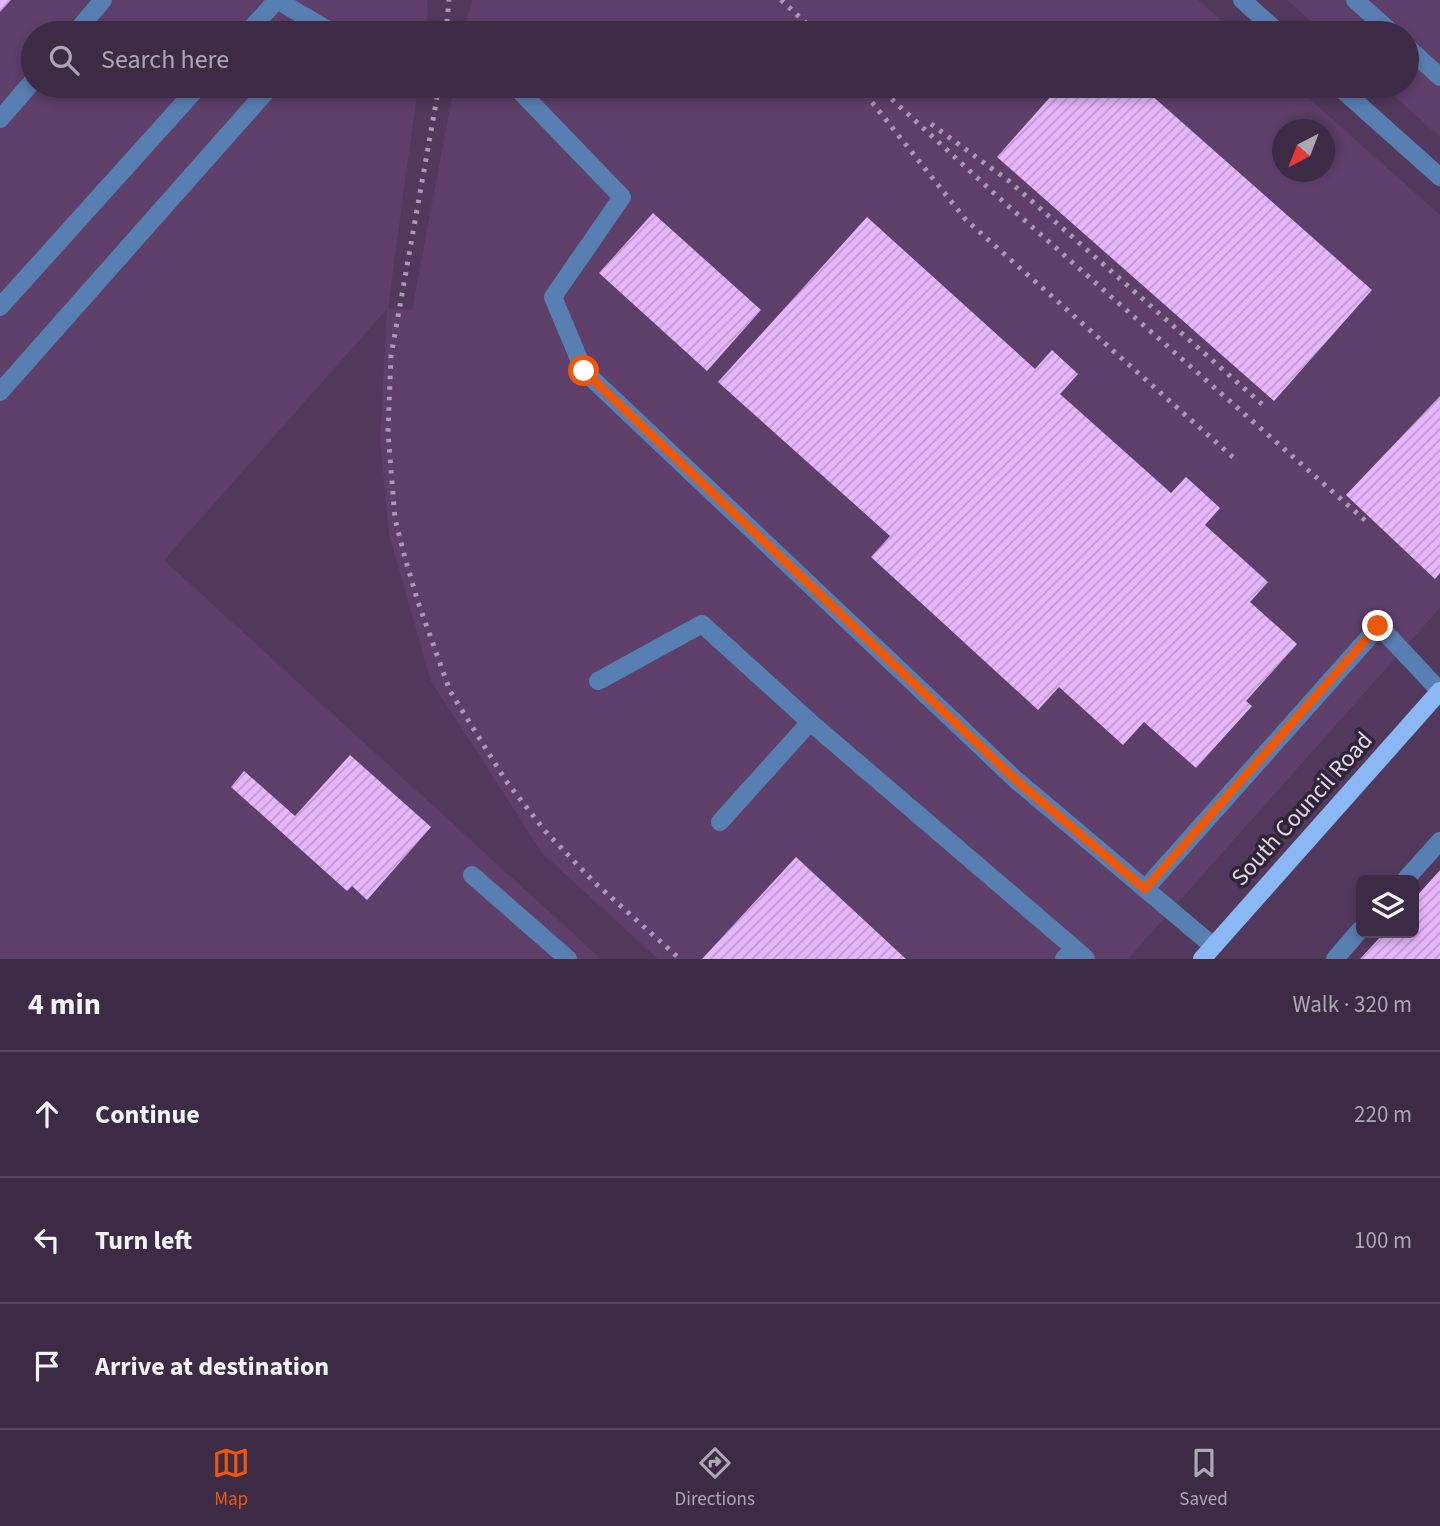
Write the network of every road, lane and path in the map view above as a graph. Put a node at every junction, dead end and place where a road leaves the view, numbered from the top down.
1 (103, 0) edge
2 (277, 0) edge
3 (1242, 0) edge
4 (1355, 0) edge
5 (85, 21) edge
6 (258, 21) edge
7 (309, 21) edge
8 (1266, 21) edge
9 (1378, 21) edge
10 (1419, 58) edge
11 (1440, 77) edge
12 (21, 95) edge
13 (189, 98) edge
14 (260, 98) edge
15 (527, 98) edge
16 (1352, 98) edge
17 (0, 119) edge
18 (1439, 174) edge
19 (0, 307) edge
20 (0, 392) edge
21 (598, 681) dead end
22 (1440, 691) edge
23 (810, 722) junction
24 (720, 822) dead end
25 (1440, 841) edge
26 (472, 875) dead end
27 (1409, 875) edge
28 (1145, 889) junction
29 (1356, 935) edge
30 (1207, 953) edge
31 (1075, 955) edge
32 (568, 959) edge
33 (1335, 959) edge

1 - 5 street
2 - 6 street
2 - 7 street
3 - 8 street
4 - 9 street
10 - 11 street
12 - 17 street
13 - 19 street
14 - 20 street
15 - 28 street
16 - 18 street
21 - 23 street
22 - 28 street
22 - 30 main road, South Council Road
23 - 24 street
23 - 31 street
25 - 27 street
26 - 32 street
28 - 30 street
29 - 33 street

